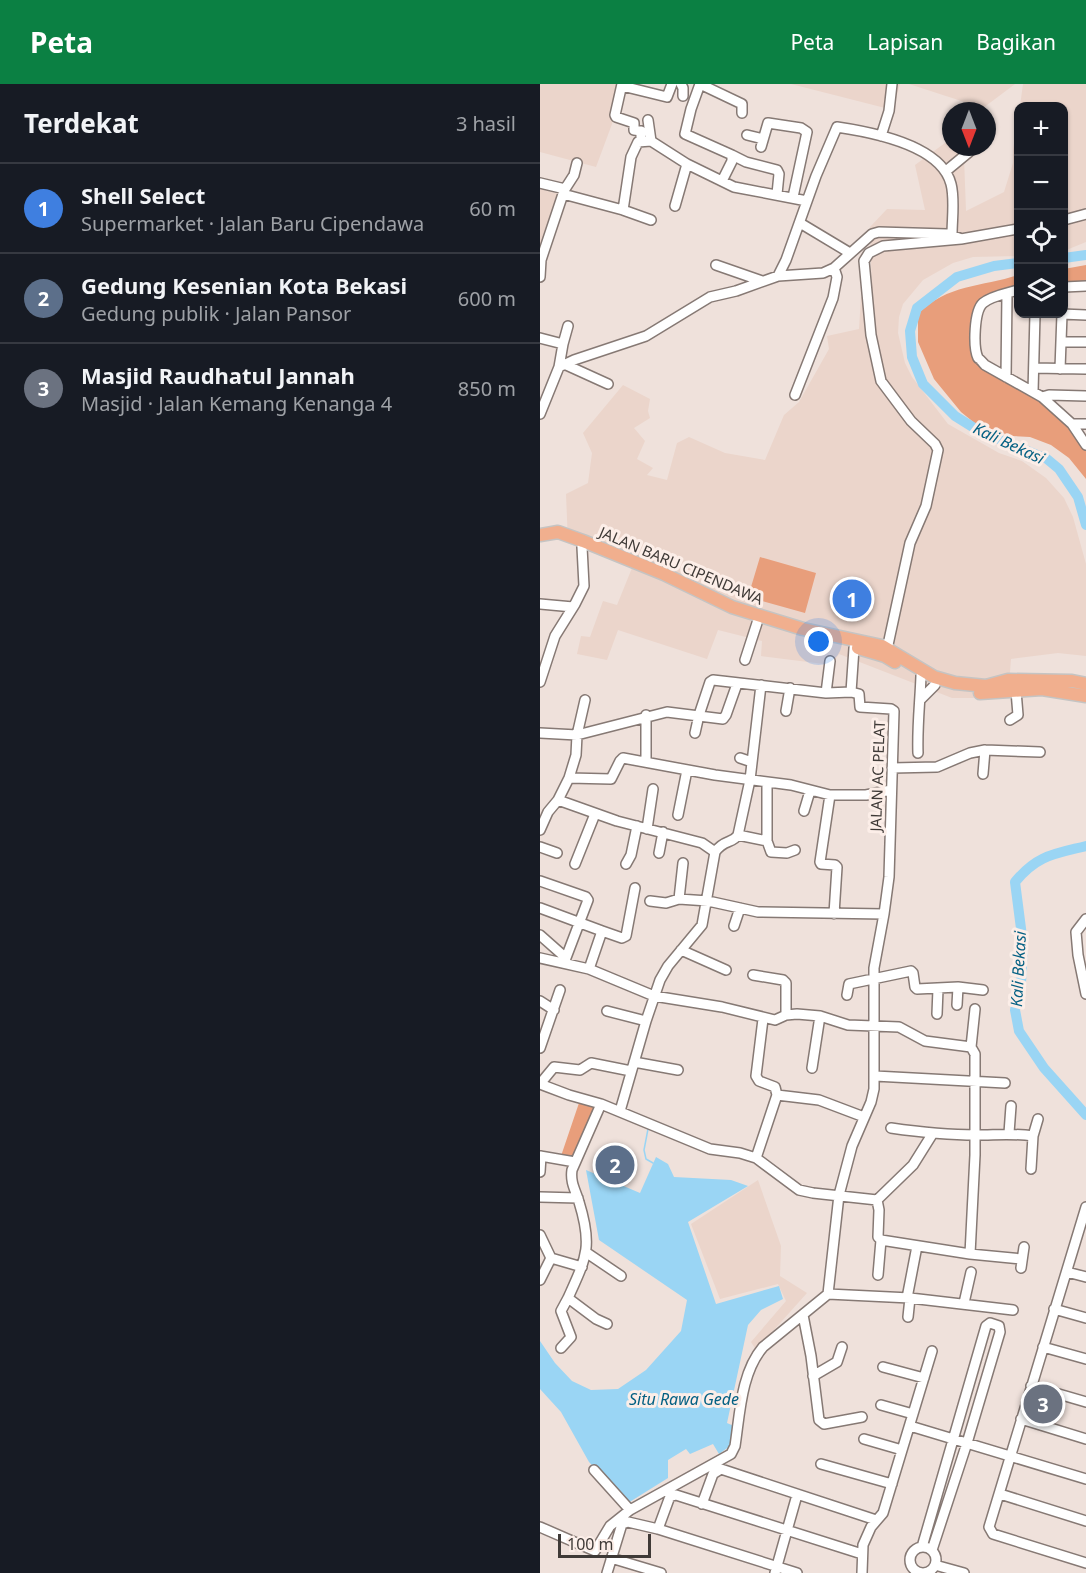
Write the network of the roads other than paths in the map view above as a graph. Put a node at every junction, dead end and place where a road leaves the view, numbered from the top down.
1 (672, 84) edge
2 (681, 84) edge
3 (700, 84) edge
4 (892, 84) edge
5 (622, 85) edge
6 (683, 96) dead end
7 (742, 113) dead end
8 (648, 120) dead end
9 (747, 135) dead end
10 (881, 136) junction
11 (646, 141) junction
12 (732, 155) junction
13 (964, 156) edge
14 (578, 163) dead end
15 (687, 164) junction
16 (946, 171) junction
17 (722, 182) junction
18 (540, 183) edge
19 (564, 192) junction
20 (777, 194) junction
21 (793, 197) junction
22 (807, 201) junction
23 (675, 206) dead end
24 (623, 210) junction
25 (1086, 214) edge
26 (1068, 219) edge
27 (651, 220) dead end
28 (800, 223) junction
29 (1014, 230) edge
30 (956, 237) junction
31 (850, 253) junction
32 (716, 265) dead end
33 (834, 268) junction
34 (778, 276) junction
35 (540, 277) edge
36 (762, 281) junction
37 (1086, 286) edge
38 (1068, 287) edge
39 (1014, 292) edge
40 (1008, 294) junction
41 (1068, 314) edge
42 (1086, 315) edge
43 (1035, 318) edge
44 (1062, 318) edge
45 (568, 326) dead end
46 (540, 338) edge
47 (1061, 342) junction
48 (1086, 342) edge
49 (563, 344) junction
50 (561, 365) junction
51 (1034, 368) junction
52 (1060, 369) junction
53 (1086, 369) edge
54 (1006, 377) junction
55 (608, 384) dead end
56 (1033, 392) junction
57 (795, 395) dead end
58 (1086, 396) edge
59 (1042, 397) junction
60 (540, 414) edge
61 (1072, 424) junction
62 (1086, 424) edge
63 (1086, 445) edge
64 (540, 535) edge
65 (540, 543) edge
66 (582, 547) junction
67 (540, 604) edge
68 (573, 607) junction
69 (763, 623) junction
70 (854, 648) junction
71 (886, 652) junction
72 (745, 660) dead end
73 (830, 661) dead end
74 (921, 676) junction
75 (540, 682) edge
76 (737, 684) junction
77 (1086, 684) edge
78 (935, 685) junction
79 (761, 686) junction
80 (790, 688) junction
81 (1016, 691) junction
82 (851, 692) junction
83 (826, 693) junction
84 (1086, 696) edge
85 (585, 700) dead end
86 (920, 700) junction
87 (786, 711) dead end
88 (699, 715) junction
89 (646, 716) junction
90 (1010, 720) dead end
91 (540, 733) edge
92 (695, 733) dead end
93 (577, 735) junction
94 (985, 750) junction
95 (1040, 752) dead end
96 (918, 753) dead end
97 (740, 758) dead end
98 (646, 762) junction
99 (752, 762) junction
100 (892, 768) junction
101 (687, 771) junction
102 (983, 774) dead end
103 (569, 778) junction
104 (750, 780) junction
105 (767, 783) junction
106 (653, 789) dead end
107 (891, 790) junction
108 (810, 791) junction
109 (830, 795) junction
110 (558, 800) junction
111 (544, 811) edge
112 (804, 811) dead end
113 (595, 814) junction
114 (678, 815) dead end
115 (637, 826) junction
116 (647, 829) junction
117 (540, 830) edge
118 (663, 832) junction
119 (738, 835) junction
120 (767, 841) junction
121 (540, 847) edge
122 (795, 850) dead end
123 (715, 852) junction
124 (558, 853) dead end
125 (659, 854) dead end
126 (683, 863) dead end
127 (575, 864) dead end
128 (626, 864) dead end
129 (540, 881) edge
130 (635, 888) dead end
131 (679, 898) junction
132 (650, 901) dead end
133 (708, 901) junction
134 (540, 908) edge
135 (740, 908) junction
136 (834, 914) junction
137 (884, 914) junction
138 (1086, 919) edge
139 (580, 922) junction
140 (734, 926) dead end
141 (602, 931) junction
142 (540, 936) edge
143 (681, 950) junction
144 (540, 958) edge
145 (565, 961) junction
146 (589, 969) junction
147 (726, 970) dead end
148 (753, 975) dead end
149 (874, 980) junction
150 (958, 987) junction
151 (938, 989) junction
152 (1086, 989) edge
153 (560, 990) dead end
154 (983, 990) dead end
155 (847, 994) dead end
156 (654, 996) junction
157 (540, 1001) edge
158 (957, 1005) dead end
159 (975, 1009) dead end
160 (554, 1010) junction
161 (607, 1011) dead end
162 (937, 1014) dead end
163 (786, 1015) junction
164 (820, 1016) junction
165 (763, 1018) junction
166 (646, 1021) junction
167 (875, 1027) junction
168 (972, 1047) junction
169 (540, 1048) edge
170 (632, 1066) junction
171 (812, 1068) dead end
172 (678, 1070) dead end
173 (875, 1076) junction
174 (974, 1081) junction
175 (1005, 1083) dead end
176 (540, 1084) edge
177 (777, 1095) junction
178 (601, 1104) junction
179 (1011, 1106) dead end
180 (620, 1111) junction
181 (864, 1117) junction
182 (1038, 1119) dead end
183 (891, 1128) dead end
184 (933, 1133) junction
185 (1009, 1133) junction
186 (975, 1135) junction
187 (1033, 1136) junction
188 (541, 1156) edge
189 (756, 1158) junction
190 (575, 1162) junction
191 (1031, 1169) dead end
192 (540, 1172) edge
193 (838, 1196) junction
194 (540, 1197) edge
195 (578, 1198) junction
196 (877, 1200) junction
197 (1086, 1207) edge
198 (540, 1235) edge
199 (1082, 1239) edge
200 (881, 1240) junction
201 (917, 1246) junction
202 (1024, 1247) dead end
203 (587, 1253) junction
204 (970, 1254) junction
205 (551, 1258) junction
206 (543, 1266) edge
207 (582, 1267) junction
208 (971, 1272) dead end
209 (1067, 1272) junction
210 (878, 1275) dead end
211 (621, 1276) dead end
212 (1086, 1277) edge
213 (540, 1280) edge
214 (828, 1294) junction
215 (568, 1298) junction
216 (909, 1298) junction
217 (964, 1304) junction
218 (1054, 1309) junction
219 (1013, 1310) dead end
220 (802, 1315) junction
221 (908, 1317) dead end
222 (1086, 1318) edge
223 (607, 1324) dead end
224 (842, 1347) dead end
225 (1043, 1347) junction
226 (561, 1348) dead end
227 (932, 1351) dead end
228 (1086, 1359) edge
229 (883, 1367) dead end
230 (813, 1376) junction
231 (924, 1378) junction
232 (1030, 1386) junction
233 (1086, 1402) edge
234 (881, 1406) dead end
235 (914, 1414) junction
236 (862, 1418) dead end
237 (1021, 1419) junction
238 (910, 1426) junction
239 (864, 1439) dead end
240 (954, 1439) junction
241 (1086, 1439) edge
242 (967, 1443) junction
243 (902, 1450) junction
244 (1011, 1455) junction
245 (821, 1464) dead end
246 (594, 1470) dead end
247 (1086, 1479) edge
248 (892, 1484) junction
249 (1000, 1494) junction
250 (797, 1495) junction
251 (702, 1504) junction
252 (630, 1510) junction
253 (876, 1520) junction
254 (1086, 1521) edge
255 (540, 1527) edge
256 (658, 1529) junction
257 (786, 1530) junction
258 (927, 1548) junction
259 (862, 1554) junction
260 (612, 1558) junction
261 (1086, 1563) edge
262 (935, 1565) junction
263 (776, 1570) edge
264 (913, 1571) edge
265 (607, 1573) edge
266 (661, 1573) edge
267 (797, 1573) edge
268 (862, 1573) edge
269 (926, 1573) edge
270 (964, 1573) edge

1 - 5 street
2 - 6 street
3 - 7 street
3 - 12 street
4 - 10 street
5 - 11 street
8 - 11 street
9 - 21 street
10 - 16 street
10 - 22 street
11 - 15 street
11 - 24 street
12 - 17 street
12 - 20 street
13 - 16 street
14 - 19 street
15 - 17 street
15 - 23 street
16 - 30 street
17 - 20 street
18 - 19 street
19 - 24 street
19 - 35 street
20 - 21 street
21 - 22 street
22 - 28 street
24 - 27 street
25 - 26 street
28 - 31 street
28 - 34 street
29 - 30 street
30 - 31 street
30 - 71 street
31 - 33 street
32 - 36 street
33 - 34 street
33 - 57 street
34 - 36 street
36 - 50 street
37 - 38 street
39 - 40 street
40 - 54 street
40 - 54 street
41 - 42 street
43 - 51 street
44 - 47 street
45 - 49 street
46 - 49 street
47 - 48 street
47 - 52 street
49 - 50 street
50 - 55 street
50 - 60 street
51 - 52 street
51 - 56 street
52 - 53 street
54 - 56 street
56 - 59 street
58 - 59 street
59 - 61 street
61 - 62 street
61 - 63 street
64 - 69 main road, JALAN BARU CIPENDAWA
65 - 66 main road, JALAN BARU CIPENDAWA
66 - 68 street
66 - 69 main road, JALAN BARU CIPENDAWA
67 - 68 street
68 - 75 street
69 - 70 main road, JALAN BARU CIPENDAWA
69 - 71 main road, JALAN BARU CIPENDAWA
69 - 72 street
70 - 71 main road, JALAN BARU CIPENDAWA
70 - 82 street
71 - 74 main road, JALAN BARU CIPENDAWA
71 - 77 main road, JALAN BARU CIPENDAWA
73 - 83 street
74 - 78 main road, JALAN BARU CIPENDAWA
74 - 86 street
76 - 79 street
76 - 88 street
76 - 88 street
78 - 81 main road, JALAN BARU CIPENDAWA
78 - 86 street
79 - 80 street
79 - 99 street
80 - 83 street
80 - 87 street
81 - 84 main road, JALAN BARU CIPENDAWA
81 - 90 street
82 - 83 street
82 - 100 street, JALAN AC PELAT
85 - 93 street
86 - 96 street
88 - 89 street
88 - 92 street
89 - 93 street
89 - 98 street
91 - 93 street
93 - 103 street
94 - 95 street
94 - 100 street
94 - 102 street
97 - 99 street
98 - 101 street
98 - 103 street
99 - 104 street
100 - 107 street, JALAN AC PELAT
101 - 104 street
101 - 114 street
103 - 110 street
104 - 105 street
104 - 119 street
105 - 108 street
105 - 120 street
106 - 116 street
107 - 109 street
107 - 137 street, JALAN AC PELAT
108 - 109 street
108 - 112 street
109 - 136 street
110 - 111 street
110 - 113 street
111 - 117 street
113 - 115 street
113 - 127 street
115 - 116 street
115 - 128 street
116 - 118 street
118 - 123 street
118 - 125 street
119 - 120 street
119 - 123 street
120 - 122 street
121 - 124 street
123 - 133 street
126 - 131 street
129 - 139 street
130 - 141 street
131 - 132 street
131 - 133 street
133 - 135 street
133 - 143 street
134 - 139 street
135 - 136 street
135 - 140 street
136 - 137 street
137 - 149 street, JALAN AC PELAT
138 - 152 street
139 - 141 street
139 - 145 street
141 - 146 street
142 - 145 street
143 - 147 street
143 - 156 street
144 - 145 street
145 - 146 street
146 - 156 street
148 - 163 street
149 - 151 street
149 - 155 street
149 - 167 street, JALAN AC PELAT
150 - 151 street
150 - 154 street
150 - 158 street
151 - 162 street
153 - 160 street
156 - 165 street
156 - 166 street
157 - 160 street
159 - 168 street
160 - 169 street
161 - 166 street
163 - 164 street
163 - 165 street
164 - 167 street
164 - 171 street
165 - 177 street
166 - 170 street
167 - 168 street
167 - 173 street, JALAN AC PELAT
168 - 174 street
170 - 172 street
170 - 176 street
170 - 180 street
173 - 174 street
173 - 181 street, JALAN AC PELAT
174 - 175 street
174 - 186 street
176 - 178 street
177 - 181 street
177 - 189 street
178 - 180 street
178 - 190 street
179 - 185 street
180 - 189 street
181 - 193 street, JALAN AC PELAT
182 - 187 street
183 - 184 street
184 - 186 street
184 - 196 street
185 - 186 street
185 - 187 street
186 - 204 street
187 - 191 street
188 - 190 street
188 - 192 street
189 - 193 street
190 - 195 street
193 - 196 street
193 - 214 street, JALAN AC PELAT
194 - 195 street
195 - 203 street
196 - 200 street
197 - 199 street
198 - 205 street
199 - 209 street
200 - 201 street
200 - 210 street
201 - 204 street
201 - 216 street
202 - 204 street
203 - 207 street
203 - 211 street
205 - 206 street
205 - 207 street
206 - 213 street
207 - 215 street
208 - 217 street
209 - 212 street
209 - 218 street
214 - 216 street
214 - 220 street
215 - 223 street
215 - 226 street
216 - 217 street
216 - 221 street
217 - 219 street
218 - 222 street
218 - 225 street
220 - 230 street
220 - 252 street
224 - 230 street
225 - 228 street
225 - 232 street
227 - 231 street
229 - 231 street
230 - 236 street
231 - 235 street
232 - 233 street
232 - 237 street
234 - 235 street
235 - 238 street
237 - 241 street
237 - 244 street
238 - 240 street
238 - 243 street
239 - 243 street
240 - 242 street
240 - 242 street
240 - 258 street
242 - 244 street
242 - 258 street
243 - 248 street
244 - 247 street
244 - 249 street
245 - 248 street
246 - 252 street
248 - 253 street
249 - 254 street
249 - 261 street
250 - 251 street
250 - 253 street
250 - 257 street
251 - 256 street
251 - 257 street
252 - 255 street
253 - 259 street
256 - 260 street
256 - 263 street
257 - 259 street
257 - 263 street
258 - 262 street
258 - 264 street
259 - 268 street
260 - 265 street
260 - 266 street
262 - 269 street
262 - 270 street
263 - 267 street
264 - 269 street

